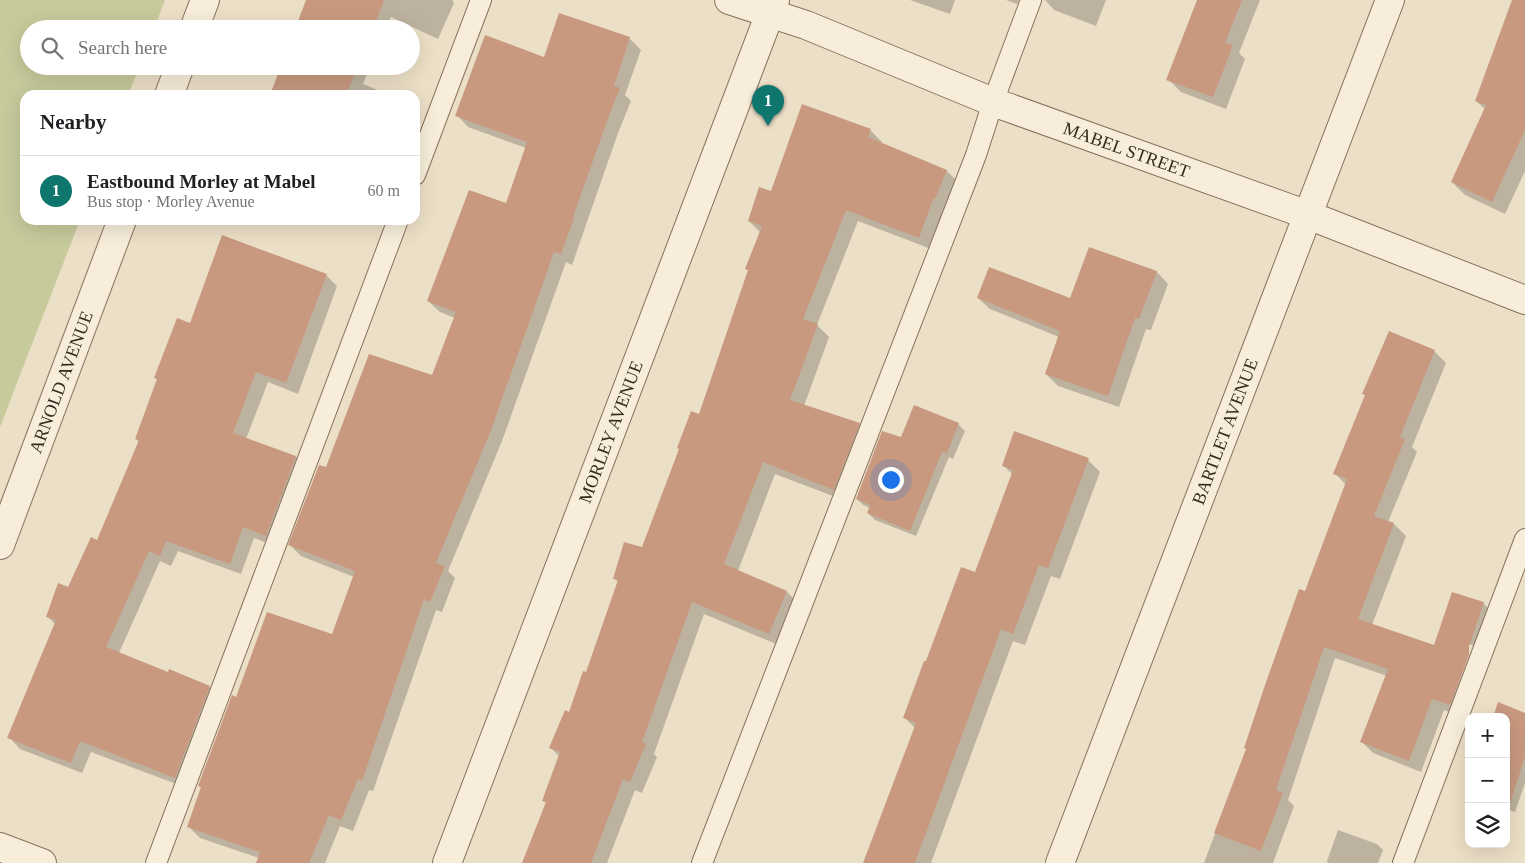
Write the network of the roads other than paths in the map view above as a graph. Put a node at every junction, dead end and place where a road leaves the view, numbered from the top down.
1 (205, 0) edge
2 (481, 0) edge
3 (729, 0) edge
4 (1031, 0) edge
5 (1390, 0) edge
6 (772, 7) edge
7 (197, 20) edge
8 (177, 75) edge
9 (171, 90) edge
10 (993, 102) junction
11 (420, 162) edge
12 (1308, 215) junction
13 (120, 225) edge
14 (396, 225) edge
15 (1525, 300) edge
16 (1525, 539) edge
17 (0, 545) edge
18 (0, 847) edge
19 (42, 863) edge
20 (156, 863) edge
21 (448, 863) edge
22 (702, 863) edge
23 (1060, 863) edge
24 (1403, 863) edge

1 - 7 street
2 - 11 lane
3 - 6 street, MABEL STREET
4 - 10 lane
5 - 12 street, BARTLET AVENUE
6 - 10 street, MABEL STREET
6 - 21 street, MORLEY AVENUE
8 - 9 street
10 - 12 street, MABEL STREET
10 - 22 lane
12 - 15 street, MABEL STREET
12 - 23 street, BARTLET AVENUE
13 - 17 street, ARNOLD AVENUE
14 - 20 lane
16 - 24 lane
18 - 19 street

